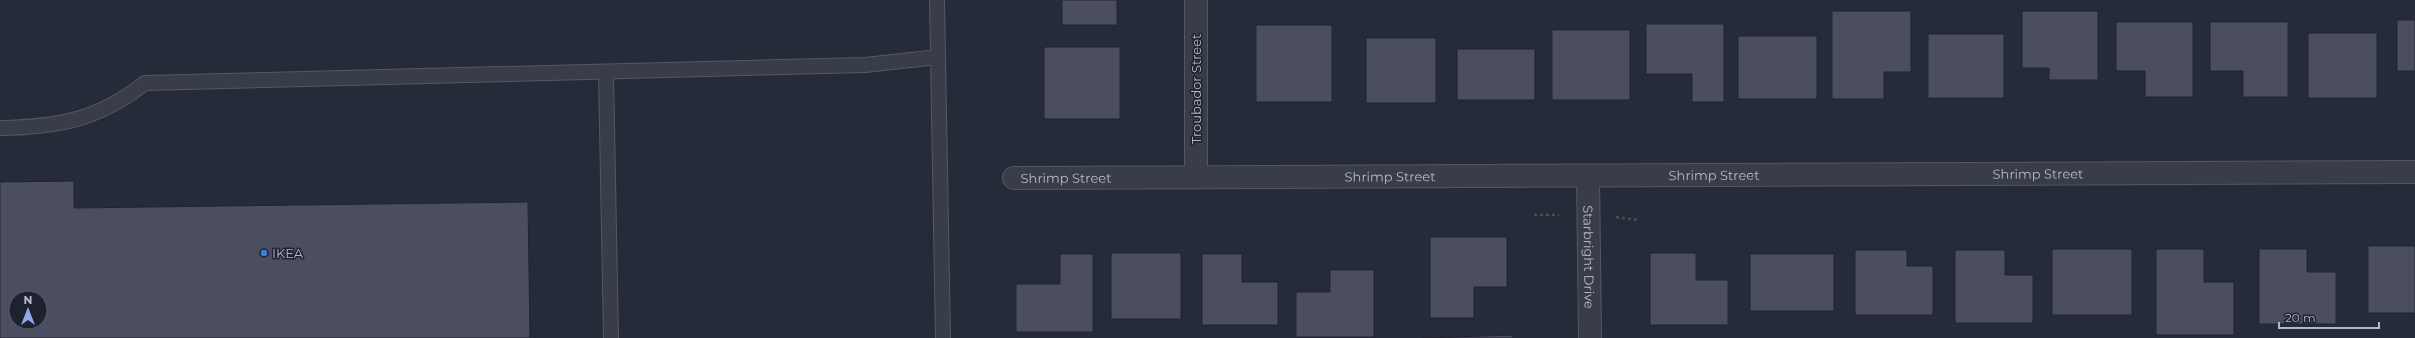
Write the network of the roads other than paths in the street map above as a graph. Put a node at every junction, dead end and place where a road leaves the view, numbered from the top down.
1 (937, 0) edge
2 (1196, 0) edge
3 (938, 57) junction
4 (606, 72) junction
5 (0, 128) edge
6 (2415, 172) edge
7 (1588, 176) junction
8 (1196, 177) junction
9 (1014, 178) dead end
10 (611, 338) edge
11 (943, 338) edge
12 (1590, 338) edge

1 - 3 lane
2 - 8 street, Troubador Street
3 - 4 lane
3 - 11 lane
4 - 5 lane
4 - 10 lane
6 - 7 street, Shrimp Street
7 - 8 street, Shrimp Street
7 - 12 street, Starbright Drive
8 - 9 street, Shrimp Street

